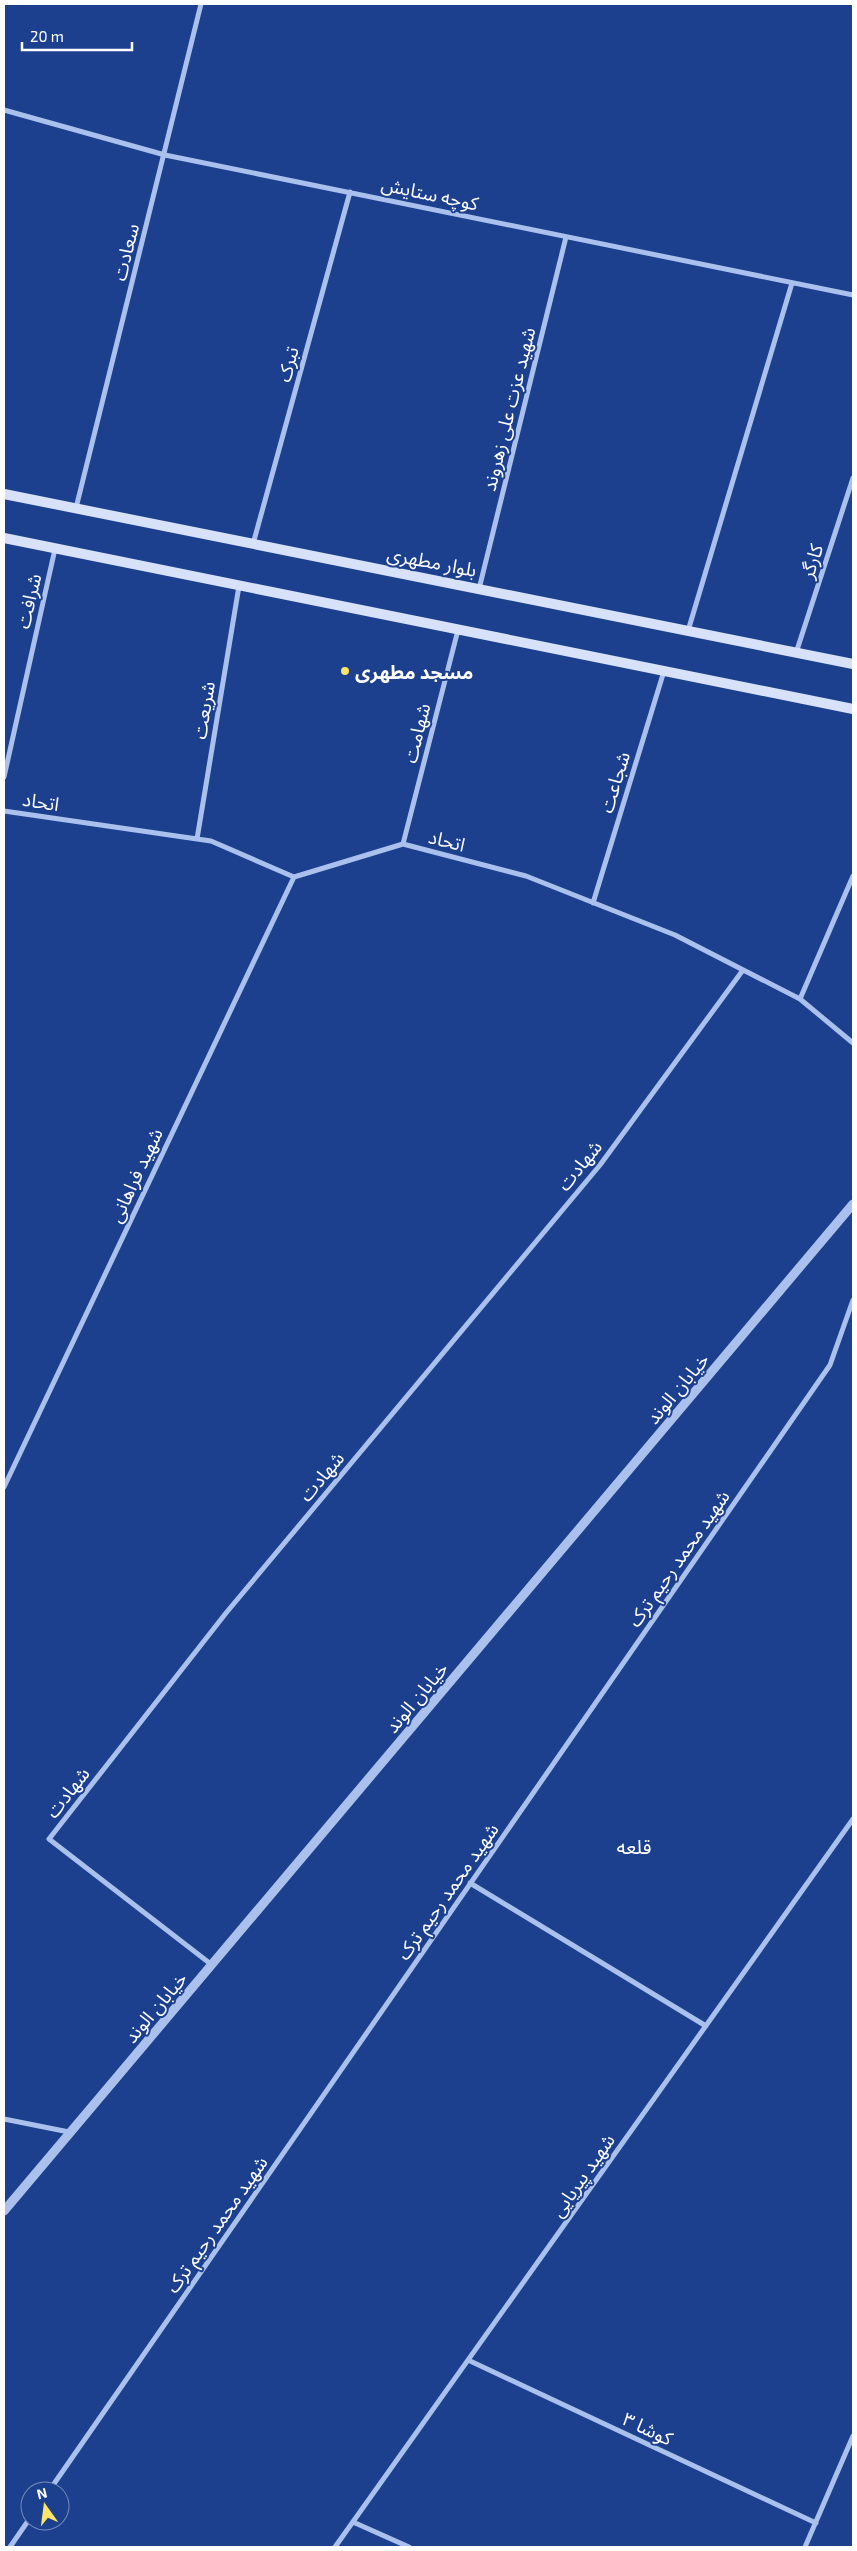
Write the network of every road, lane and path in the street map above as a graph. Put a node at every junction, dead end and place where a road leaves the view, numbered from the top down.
1 (201, 4) edge
2 (4, 110) edge
3 (165, 155) junction
4 (350, 192) junction
5 (566, 236) junction
6 (792, 283) junction
7 (853, 295) edge
8 (853, 478) edge
9 (4, 494) edge
10 (76, 508) junction
11 (4, 538) edge
12 (253, 544) junction
13 (54, 549) junction
14 (239, 586) junction
15 (479, 589) junction
16 (458, 630) junction
17 (688, 631) junction
18 (796, 653) junction
19 (853, 664) edge
20 (664, 671) junction
21 (853, 708) edge
22 (4, 777) edge
23 (4, 810) edge
24 (197, 838) junction
25 (403, 844) junction
26 (853, 876) edge
27 (294, 877) junction
28 (594, 903) junction
29 (742, 970) junction
30 (800, 999) junction
31 (853, 1043) edge
32 (853, 1204) edge
33 (853, 1300) edge
34 (4, 1487) edge
35 (853, 1819) edge
36 (470, 1883) junction
37 (212, 1965) junction
38 (706, 2026) junction
39 (4, 2119) edge
40 (70, 2132) junction
41 (4, 2211) edge
42 (468, 2360) junction
43 (853, 2436) edge
44 (56, 2481) edge
45 (353, 2522) junction
46 (816, 2523) junction
47 (21, 2531) edge
48 (10, 2547) edge
49 (335, 2547) edge
50 (409, 2547) edge
51 (805, 2547) edge

1 - 3 street, سعادت
2 - 3 street, کوچه ستایش
3 - 4 street, کوچه ستایش
3 - 10 street, سعادت
4 - 5 street, کوچه ستایش
4 - 12 street, تبرک
5 - 6 street, کوچه ستایش
5 - 15 street, شهید عزت علی زهروند
6 - 7 street, کوچه ستایش
6 - 17 street
8 - 18 street, کارگر
9 - 10 main road, بلوار مطهری
10 - 12 main road, بلوار مطهری
11 - 13 main road
12 - 15 main road, بلوار مطهری
13 - 14 main road
13 - 22 street, شرافت
14 - 16 main road
14 - 24 street, شریعت
15 - 17 main road, بلوار مطهری
16 - 20 main road
16 - 25 street, شهامت
17 - 18 main road, بلوار مطهری
18 - 19 main road, بلوار مطهری
20 - 21 main road
20 - 28 street, شجاعت
23 - 24 street, اتحاد
24 - 27 street, اتحاد
25 - 27 street, اتحاد
25 - 28 street, اتحاد
26 - 30 street
27 - 34 street, شهید فراهانی
28 - 29 street, اتحاد
29 - 30 street, اتحاد
29 - 37 street, شهادت
30 - 31 street, اتحاد
32 - 37 street, خیابان الوند
33 - 36 street, شهید محمد رحیم ترک
35 - 38 street, شهید پیریایی
36 - 38 street
36 - 44 street, شهید محمد رحیم ترک
37 - 40 street, خیابان الوند
38 - 42 street, شهید پیریایی
39 - 40 street
40 - 41 street, خیابان الوند
42 - 45 street, شهید پیریایی
42 - 46 street, کوشا ۳
43 - 46 street
45 - 49 street, شهید پیریایی
45 - 50 street
46 - 51 street
47 - 48 street

